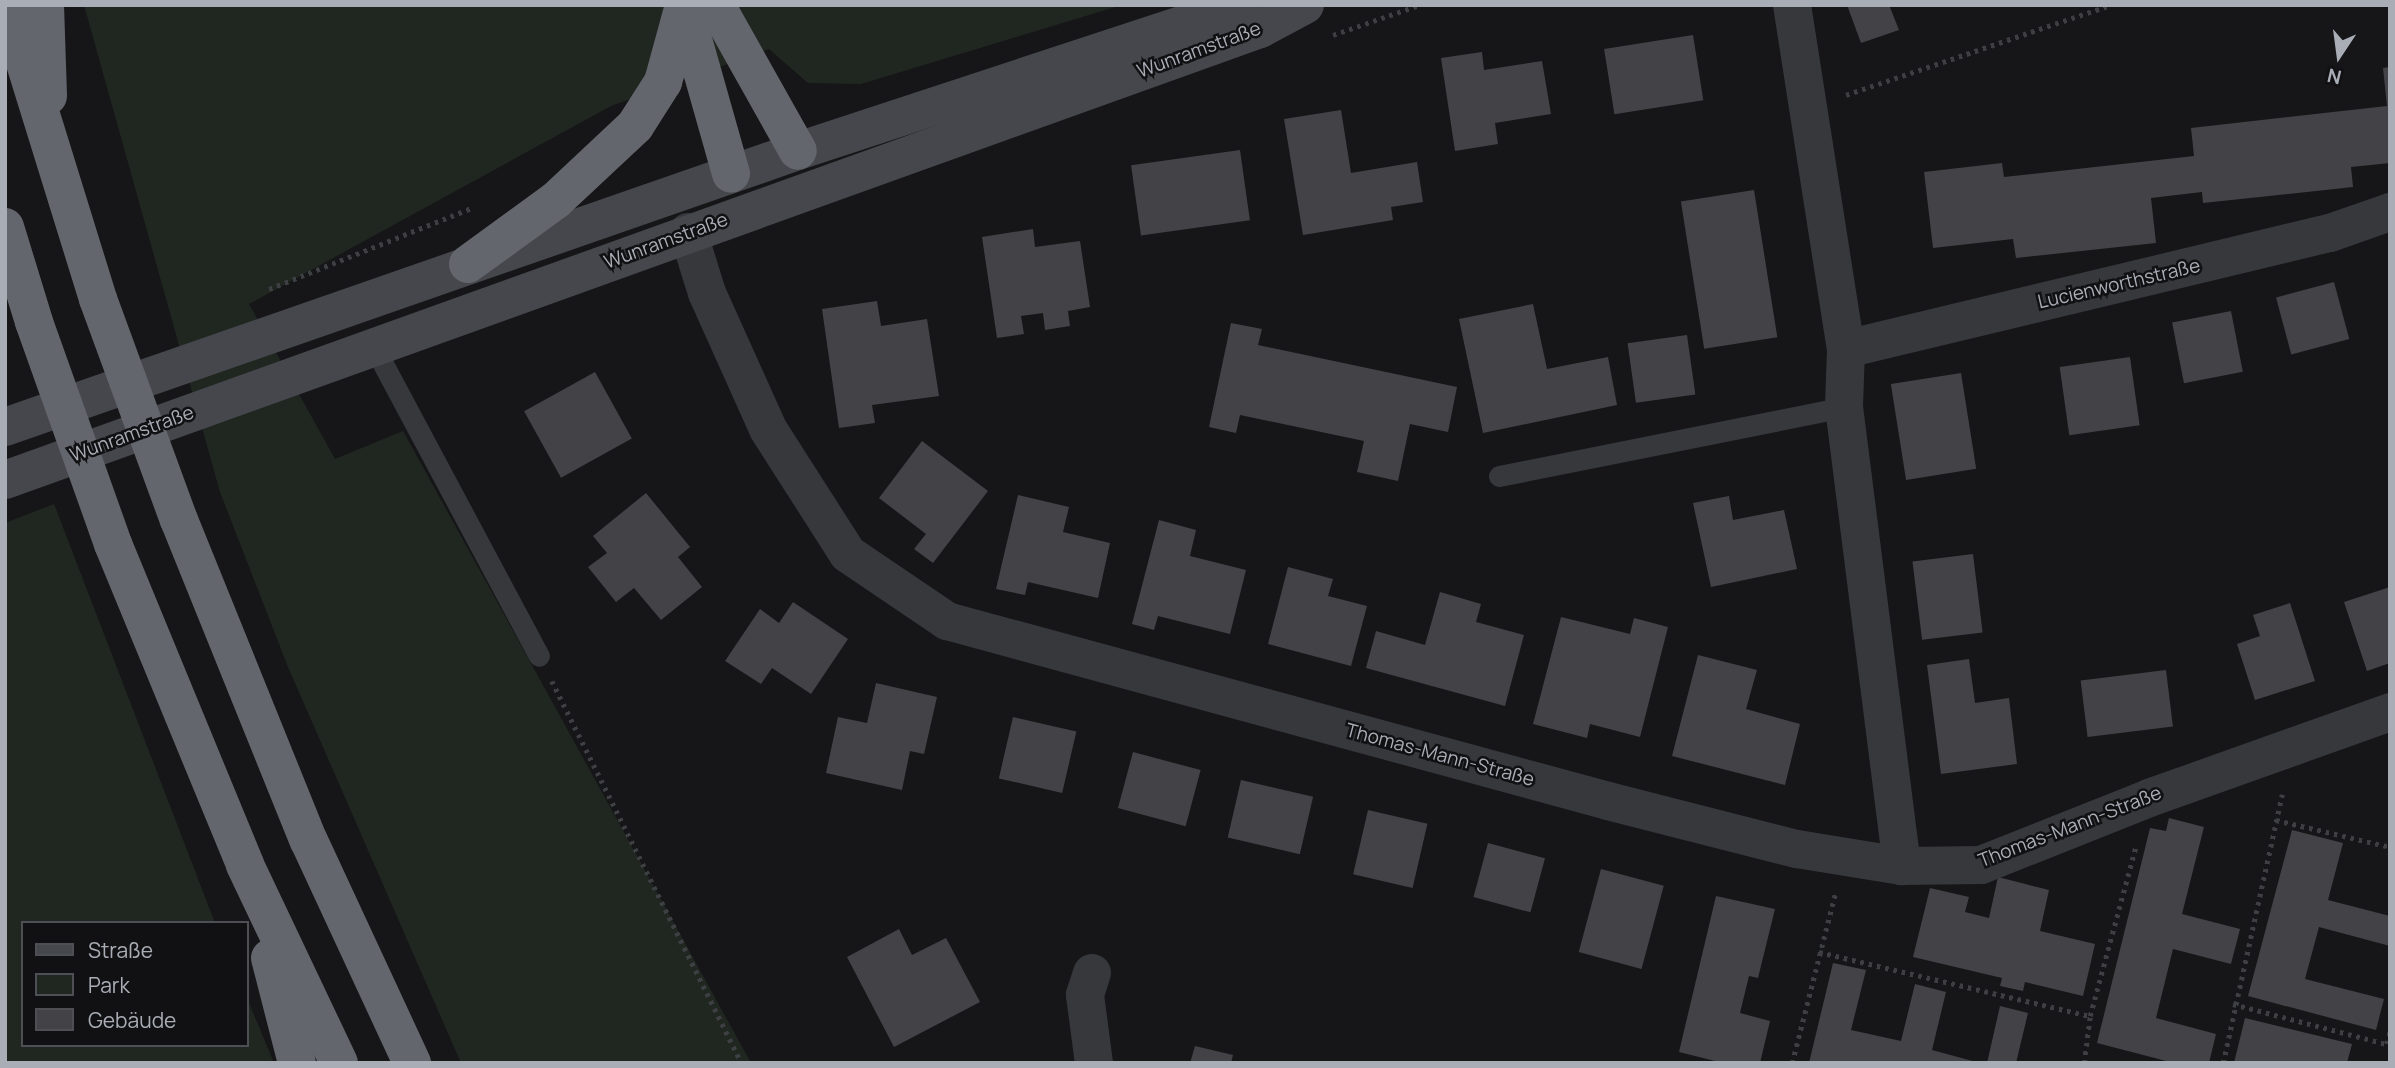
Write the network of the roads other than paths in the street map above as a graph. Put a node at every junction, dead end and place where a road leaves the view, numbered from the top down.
1 (6, 5) edge
2 (45, 5) edge
3 (716, 5) edge
4 (1242, 5) edge
5 (1305, 5) edge
6 (1792, 5) edge
7 (684, 6) edge
8 (49, 147) junction
9 (798, 151) junction
10 (731, 174) junction
11 (810, 191) junction
12 (747, 212) junction
13 (2390, 212) edge
14 (5, 227) edge
15 (688, 232) junction
16 (468, 264) junction
17 (374, 347) junction
18 (1846, 349) junction
19 (1844, 407) junction
20 (7, 427) edge
21 (15, 476) edge
22 (1499, 476) dead end
23 (539, 656) road end
24 (2390, 712) edge
25 (246, 865) junction
26 (1902, 866) junction
27 (1092, 973) dead end
28 (298, 1063) edge
29 (338, 1063) edge
30 (412, 1063) edge
31 (1094, 1063) edge

1 - 8 highway
2 - 8 highway
3 - 9 highway
4 - 9 street, Wunramstraße
5 - 11 street, Wunramstraße
6 - 18 street
7 - 10 highway
7 - 16 highway
8 - 30 highway, bridge
9 - 10 street, Wunramstraße
9 - 11 street
10 - 12 street
10 - 16 street, Wunramstraße
11 - 12 street, Wunramstraße
12 - 15 street, Wunramstraße
13 - 18 street, Lucienworthstraße
14 - 25 highway, bridge
15 - 17 street, Wunramstraße
15 - 26 street, Thomas-Mann-Straße
16 - 20 street, Wunramstraße
17 - 21 street, Wunramstraße
17 - 23 lane
18 - 19 street
19 - 22 lane
19 - 26 street
24 - 26 street, Thomas-Mann-Straße
25 - 28 highway
25 - 29 highway
27 - 31 street

